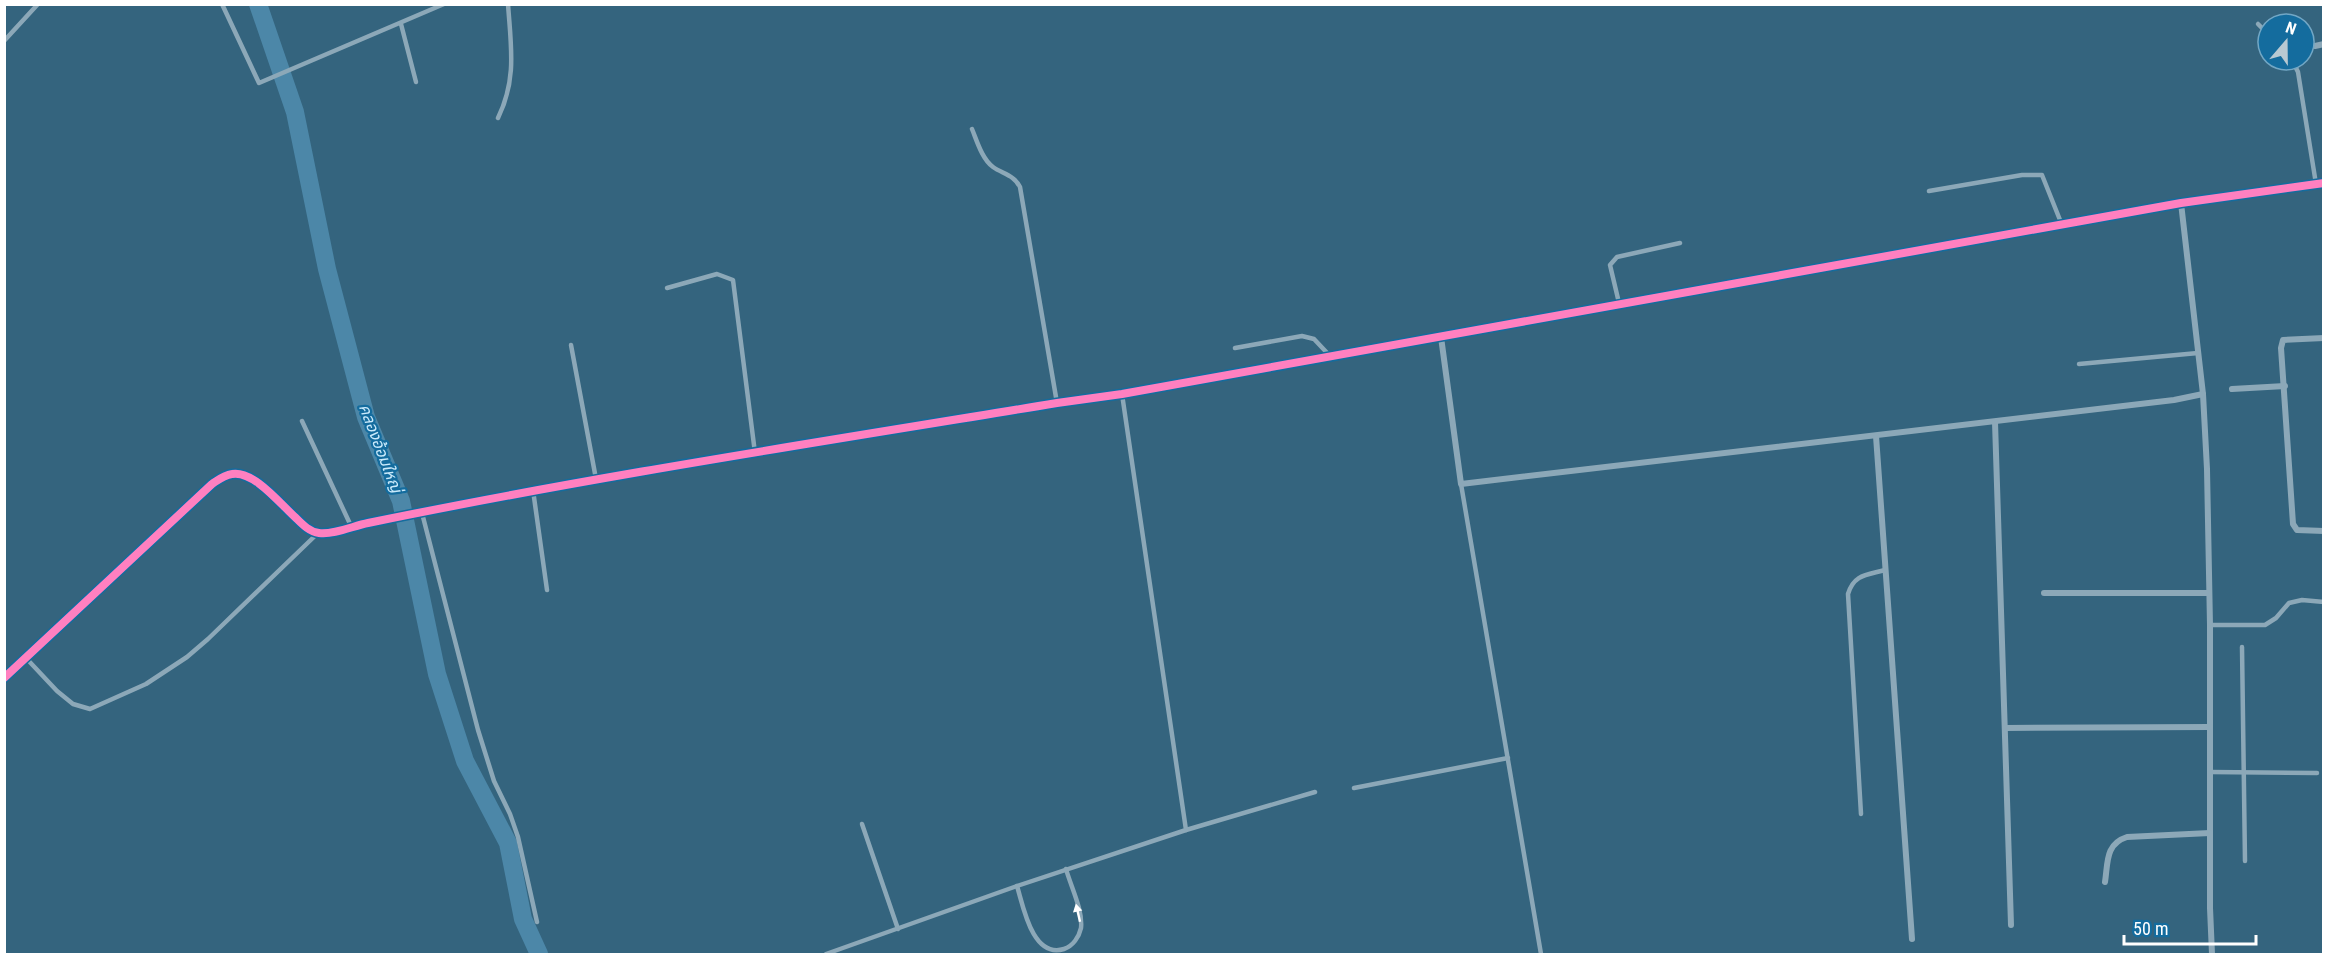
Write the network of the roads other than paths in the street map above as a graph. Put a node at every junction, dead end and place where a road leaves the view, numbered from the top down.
1 (38, 4) edge
2 (222, 4) edge
3 (444, 4) edge
4 (508, 4) edge
5 (401, 24) junction
6 (4, 41) edge
7 (2298, 72) edge
8 (416, 82) dead end
9 (498, 118) dead end
10 (972, 129) dead end
11 (2320, 184) edge
12 (1929, 191) dead end
13 (2181, 203) junction
14 (2062, 225) junction
15 (1680, 243) dead end
16 (668, 288) dead end
17 (1619, 303) junction
18 (1441, 338) junction
19 (2324, 338) edge
20 (572, 345) dead end
21 (1235, 348) dead end
22 (2198, 353) junction
23 (1330, 356) junction
24 (2079, 364) dead end
25 (2285, 386) junction
26 (2232, 389) dead end
27 (1122, 394) junction
28 (2203, 394) junction
29 (1057, 403) junction
30 (302, 421) dead end
31 (1995, 422) junction
32 (1875, 436) junction
33 (755, 453) junction
34 (596, 479) junction
35 (1461, 484) junction
36 (533, 490) junction
37 (423, 513) junction
38 (351, 526) junction
39 (2324, 531) edge
40 (318, 533) junction
41 (1885, 570) junction
42 (547, 590) dead end
43 (2044, 593) dead end
44 (2209, 593) junction
45 (2324, 602) edge
46 (2210, 625) junction
47 (2242, 647) dead end
48 (26, 658) junction
49 (4, 678) edge
50 (2210, 727) junction
51 (2005, 728) junction
52 (1508, 758) junction
53 (2210, 772) junction
54 (2245, 772) junction
55 (2317, 773) dead end
56 (1354, 788) dead end
57 (1315, 792) dead end
58 (1861, 814) dead end
59 (862, 824) dead end
60 (1186, 830) junction
61 (2210, 833) junction
62 (2245, 861) dead end
63 (1066, 869) junction
64 (2105, 882) dead end
65 (1017, 886) junction
66 (537, 922) dead end
67 (2011, 925) dead end
68 (898, 929) junction
69 (1912, 939) dead end
70 (1064, 952) edge
71 (826, 954) edge
72 (1541, 954) edge
73 (2212, 954) edge

1 - 6 lane
2 - 5 lane
3 - 5 lane
4 - 9 lane
5 - 8 lane
7 - 11 lane
10 - 29 lane
11 - 13 street
12 - 14 lane
13 - 14 street
13 - 22 street
14 - 17 street
15 - 17 lane
16 - 33 lane
17 - 18 street
18 - 23 street
18 - 35 street
19 - 25 street
20 - 34 lane
21 - 23 lane
22 - 24 lane
22 - 28 street
23 - 27 street
25 - 26 street
25 - 39 street
27 - 29 street
27 - 60 lane
28 - 31 street
28 - 44 street
29 - 33 street
30 - 38 lane
31 - 32 street
31 - 51 street
32 - 35 street
32 - 41 street
33 - 34 street
34 - 36 street
35 - 52 lane
36 - 37 street
36 - 42 lane
37 - 38 street
37 - 66 lane
38 - 40 street
40 - 48 lane
40 - 48 street
41 - 58 lane
41 - 69 street
43 - 44 street
44 - 46 street
45 - 46 lane
46 - 50 street
47 - 54 lane
48 - 49 street
50 - 51 street
50 - 53 street
51 - 67 street
52 - 56 lane
52 - 72 lane
53 - 54 lane
53 - 61 street
54 - 55 lane
54 - 62 lane
57 - 60 lane
59 - 68 lane
60 - 63 lane
61 - 64 street
61 - 73 street
63 - 65 lane
70 -> 63 lane
65 - 68 lane
65 - 70 lane
68 - 71 lane

